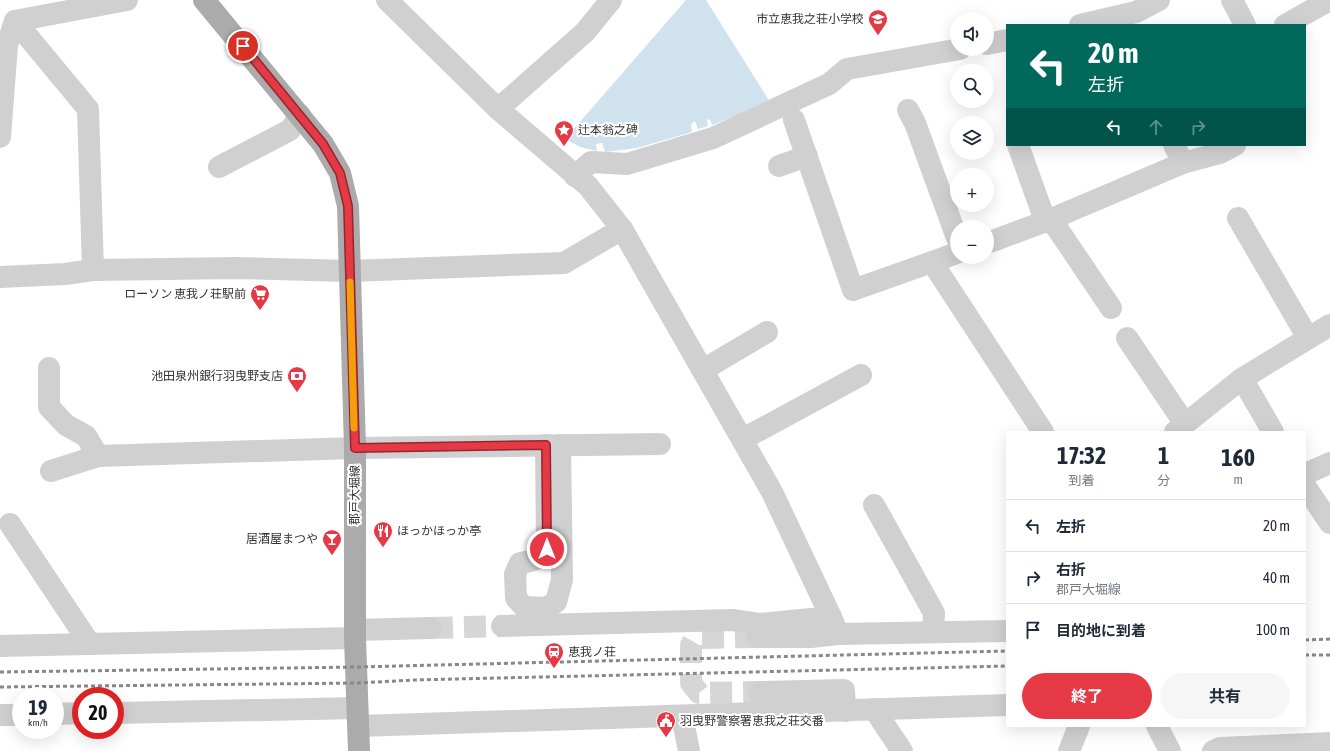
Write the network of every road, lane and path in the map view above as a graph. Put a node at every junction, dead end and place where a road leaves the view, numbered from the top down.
1 (127, 0) edge
2 (204, 0) edge
3 (387, 0) edge
4 (611, 0) edge
5 (1158, 0) edge
6 (1232, 0) edge
7 (1330, 0) edge
8 (15, 21) junction
9 (1084, 24) edge
10 (1244, 24) edge
11 (1287, 24) edge
12 (1006, 40) edge
13 (994, 43) edge
14 (950, 51) edge
15 (498, 109) junction
16 (908, 110) dead end
17 (300, 115) junction
18 (794, 120) dead end
19 (0, 137) edge
20 (1018, 146) edge
21 (1233, 146) edge
22 (1179, 154) edge
23 (807, 156) junction
24 (779, 166) dead end
25 (219, 168) dead end
26 (575, 176) junction
27 (1238, 218) dead end
28 (950, 220) edge
29 (1049, 220) junction
30 (622, 229) junction
31 (994, 240) edge
32 (950, 256) edge
33 (932, 262) junction
34 (93, 270) junction
35 (350, 271) junction
36 (0, 277) edge
37 (1111, 308) dead end
38 (1330, 324) edge
39 (767, 332) dead end
40 (1127, 338) dead end
41 (1308, 338) junction
42 (49, 368) dead end
43 (703, 370) junction
44 (861, 376) dead end
45 (1240, 380) junction
46 (1180, 428) edge
47 (1042, 431) edge
48 (1272, 431) edge
49 (743, 439) junction
50 (660, 444) dead end
51 (553, 445) junction
52 (355, 448) junction
53 (98, 456) junction
54 (1330, 463) edge
55 (51, 471) dead end
56 (1306, 474) edge
57 (1306, 487) edge
58 (874, 505) dead end
59 (1330, 523) edge
60 (10, 524) dead end
61 (502, 626) tunnel mouth
62 (834, 626) junction
63 (431, 628) tunnel mouth
64 (1006, 631) edge
65 (933, 632) junction
66 (355, 634) junction
67 (757, 638) tunnel mouth
68 (90, 644) junction
69 (0, 646) edge
70 (759, 692) tunnel mouth
71 (1006, 705) edge
72 (874, 709) junction
73 (844, 711) junction
74 (124, 713) edge
75 (12, 714) edge
76 (0, 715) edge
77 (682, 716) junction
78 (358, 717) junction
79 (1079, 727) edge
80 (1158, 727) edge
81 (1318, 746) edge
82 (359, 751) edge
83 (689, 751) edge
84 (902, 751) edge
85 (1068, 751) edge
86 (1170, 751) edge
87 (1213, 751) edge

1 - 8 street
2 - 17 main road, 郡戸大堀線
3 - 15 street
4 - 15 street
5 - 9 street
6 - 10 street
7 - 11 street
8 - 19 street
8 - 34 street
12 - 13 street
14 - 26 street
15 - 26 street
16 - 28 street
17 - 25 street
17 - 35 main road, 郡戸大堀線
18 - 23 street
20 - 29 street
21 - 22 street
22 - 29 street
23 - 24 street
23 - 33 street
26 - 30 street
27 - 41 street
29 - 31 street
29 - 37 street
30 - 35 street
30 - 43 street
32 - 33 street
33 - 47 street
34 - 35 street
34 - 36 street
35 - 52 main road, 郡戸大堀線
38 - 41 street
39 - 43 street
40 - 46 street
41 - 45 street
42 - 53 street
43 - 49 street
44 - 49 street
45 - 46 street
45 - 48 street
49 - 62 street
50 - 51 street
51 - 51 street
51 - 52 street
52 - 53 street
52 - 66 main road, 郡戸大堀線
53 - 55 street
54 - 56 street
57 - 59 street
58 - 65 street
60 - 68 street
61 - 62 street
62 - 65 street
62 - 67 street
63 - 66 street
64 - 65 street
66 - 68 street
66 - 78 main road, 郡戸大堀線
68 - 69 street
70 - 73 street
71 - 72 street
72 - 73 street
72 - 84 street
73 - 77 street
74 - 78 street
75 - 76 street
77 - 78 street
77 - 83 street
78 - 82 main road, 郡戸大堀線
79 - 85 street
80 - 86 street
81 - 87 street

